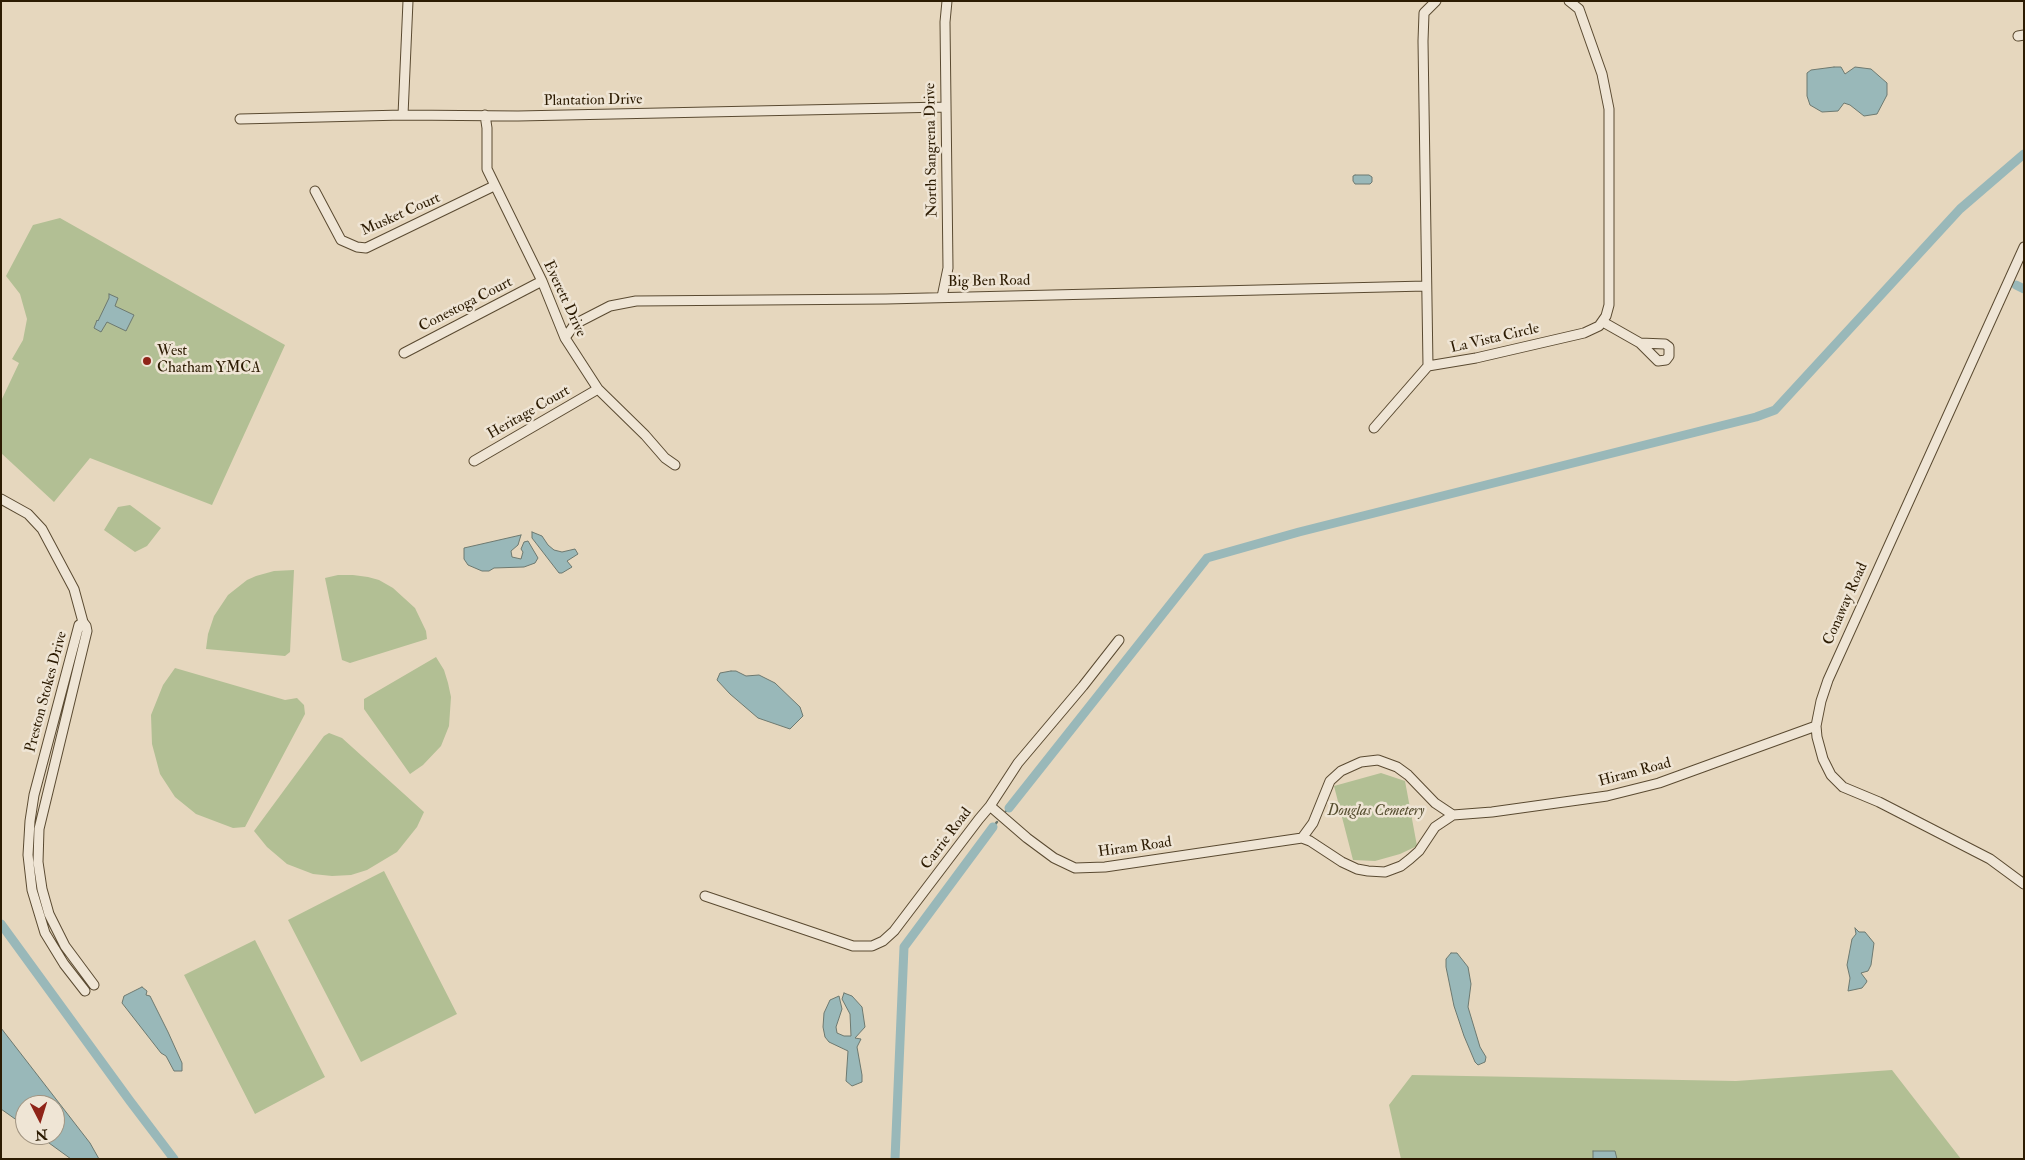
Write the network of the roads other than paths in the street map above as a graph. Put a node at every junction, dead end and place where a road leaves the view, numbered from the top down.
1 (408, 1) edge
2 (947, 1) edge
3 (1436, 1) edge
4 (1570, 1) edge
5 (946, 107) junction
6 (403, 115) junction
7 (485, 115) junction
8 (240, 119) dead end
9 (494, 186) junction
10 (314, 191) dead end
11 (2024, 248) edge
12 (542, 281) junction
13 (1426, 286) junction
14 (942, 297) junction
15 (1603, 322) junction
16 (566, 338) junction
17 (1640, 343) dead end
18 (404, 353) dead end
19 (1428, 366) junction
20 (598, 389) junction
21 (1374, 428) dead end
22 (474, 461) dead end
23 (675, 465) dead end
24 (1, 499) edge
25 (83, 622) junction
26 (1118, 640) dead end
27 (1816, 726) junction
28 (990, 806) junction
29 (1453, 815) junction
30 (1302, 838) junction
31 (2024, 884) edge
32 (705, 896) dead end
33 (94, 985) dead end
34 (85, 991) dead end

1 - 6 street
2 - 5 street, North Sangrena Drive
3 - 13 street, La Vista Circle
4 - 15 street
5 - 7 street, Plantation Drive
5 - 14 street, North Sangrena Drive
6 - 7 street, Plantation Drive
6 - 8 street, Plantation Drive
7 - 9 street, Everett Drive
9 - 10 street, Musket Court
9 - 12 street, Everett Drive
11 - 27 street, Conaway Road
12 - 16 street, Everett Drive
12 - 18 street, Conestoga Court
13 - 14 street, Big Ben Road
13 - 19 street, La Vista Circle
14 - 16 street, Big Ben Road
15 - 17 street
15 - 19 street, La Vista Circle
16 - 20 street, Everett Drive
19 - 21 street
20 - 22 street, Heritage Court
20 - 23 street, Everett Drive
24 - 25 street
25 - 33 street, Preston Stokes Drive
25 - 34 street, Preston Stokes Drive
26 - 28 street, Carrie Road
27 - 29 street, Hiram Road
27 - 31 street, Conaway Road
28 - 30 street, Hiram Road
28 - 32 street, Carrie Road
29 - 30 street
29 - 30 street

